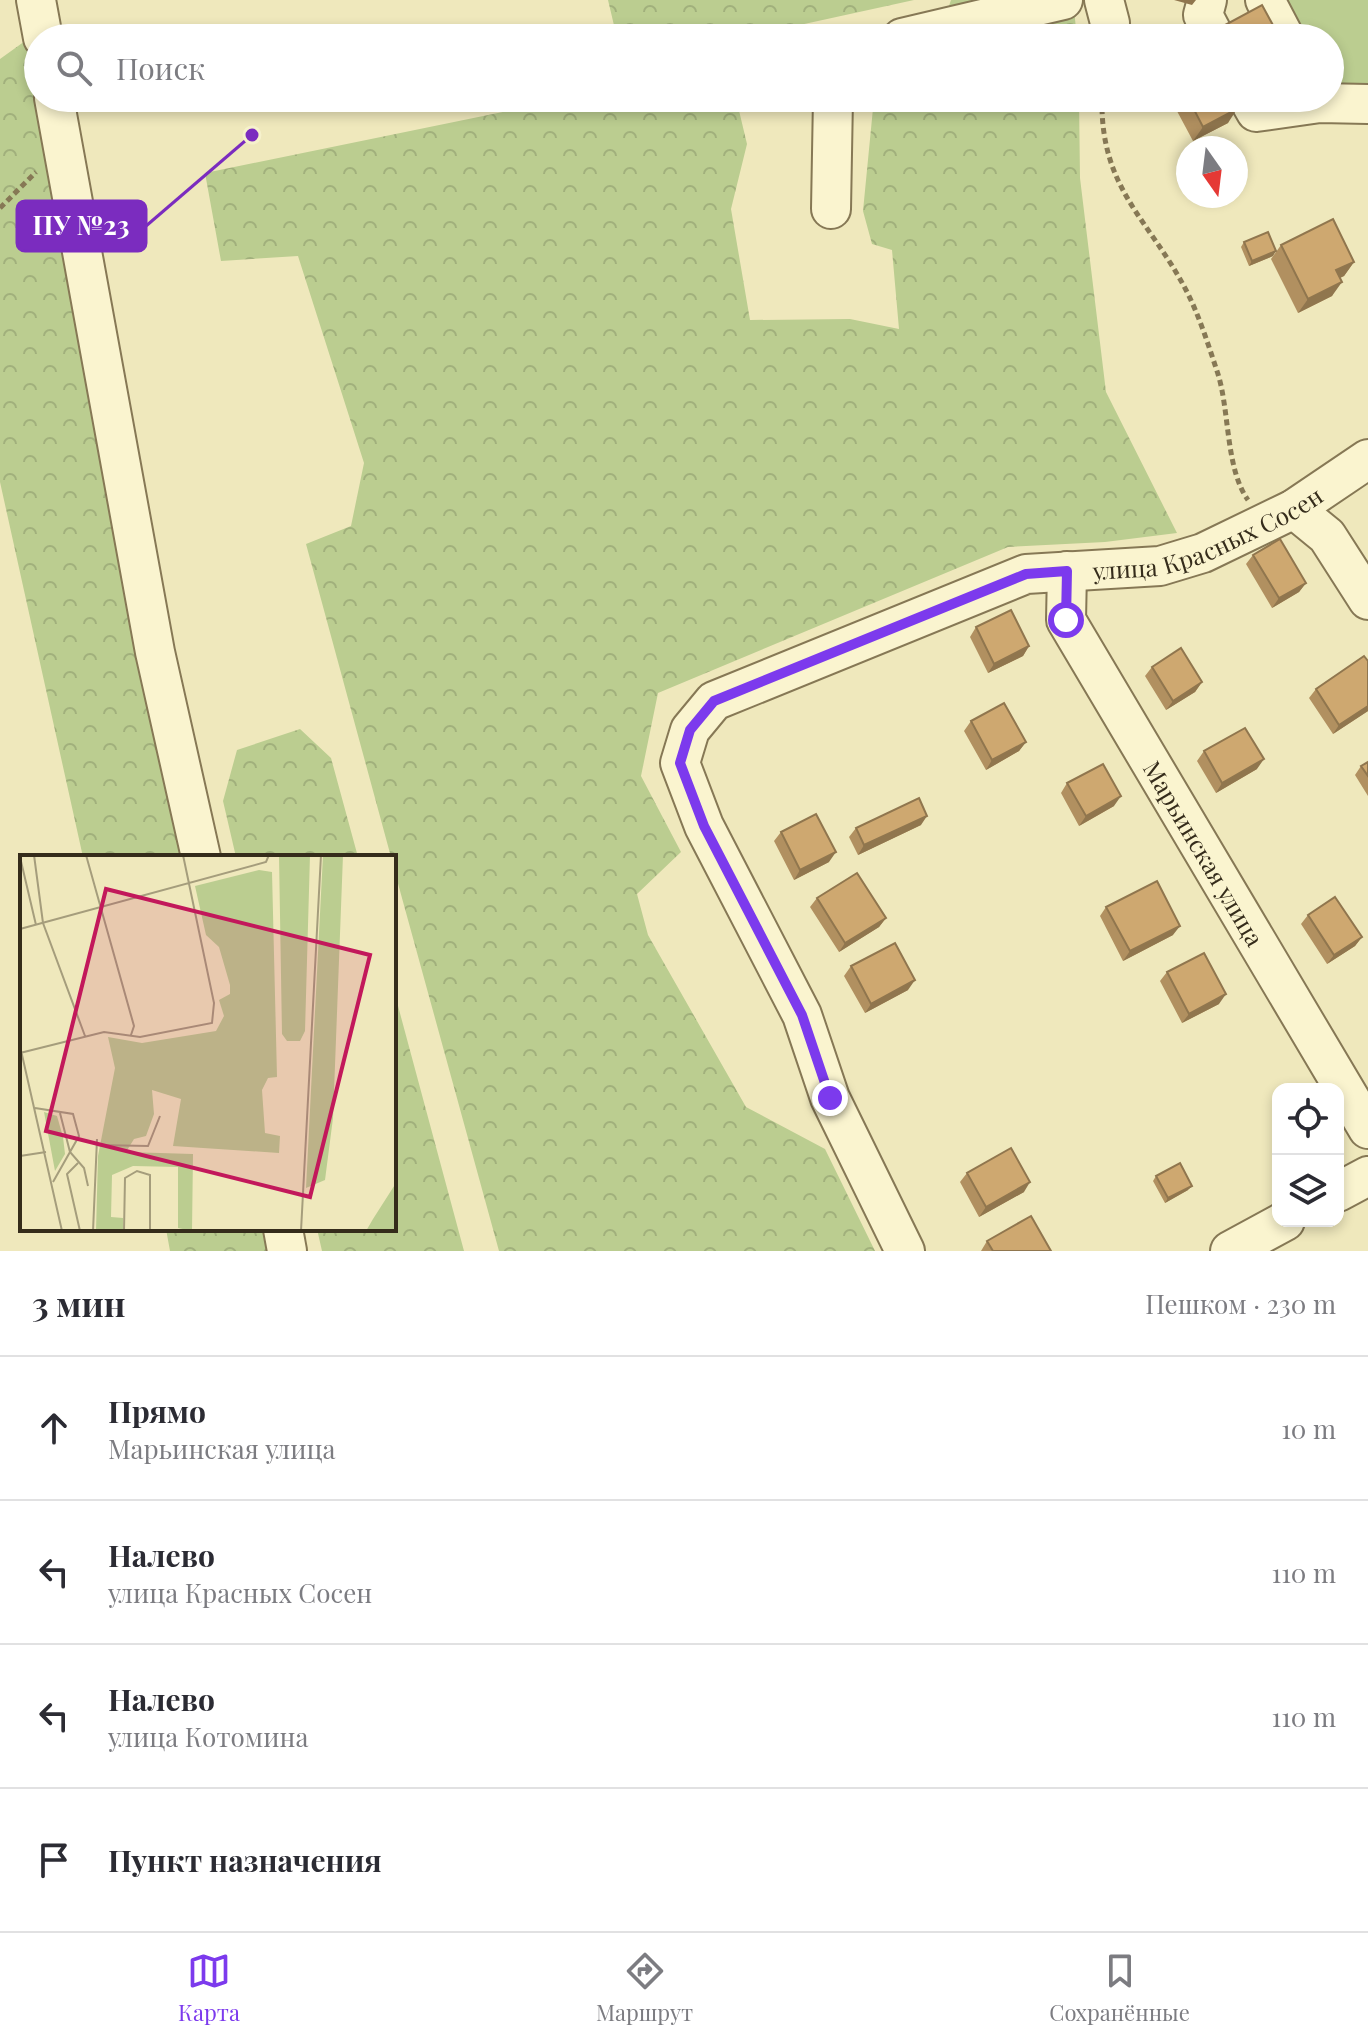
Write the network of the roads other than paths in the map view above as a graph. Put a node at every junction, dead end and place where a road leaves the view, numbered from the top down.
1 (36, 0) edge
2 (1063, 0) edge
3 (1207, 0) edge
4 (1265, 0) edge
5 (40, 24) edge
6 (961, 24) edge
7 (1208, 24) edge
8 (1278, 24) edge
9 (1344, 103) edge
10 (1368, 104) edge
11 (57, 112) edge
12 (833, 112) edge
13 (831, 209) dead end
14 (1368, 459) edge
15 (1294, 509) junction
16 (1067, 571) junction
17 (1368, 600) edge
18 (201, 855) edge
19 (1368, 1129) edge
20 (1368, 1176) edge
21 (1344, 1189) edge
22 (1274, 1227) edge
23 (283, 1231) edge
24 (287, 1251) edge
25 (905, 1251) edge
26 (1230, 1251) edge

1 - 5 street
2 - 6 street
3 - 7 street
4 - 8 street
9 - 10 street
11 - 18 street
12 - 13 street
14 - 15 street, улица Красных Сосен
15 - 16 street, улица Красных Сосен
15 - 17 street
16 - 19 street, Марьинская улица
16 - 25 street, улица Красных Сосен
20 - 21 street
22 - 26 street
23 - 24 street

